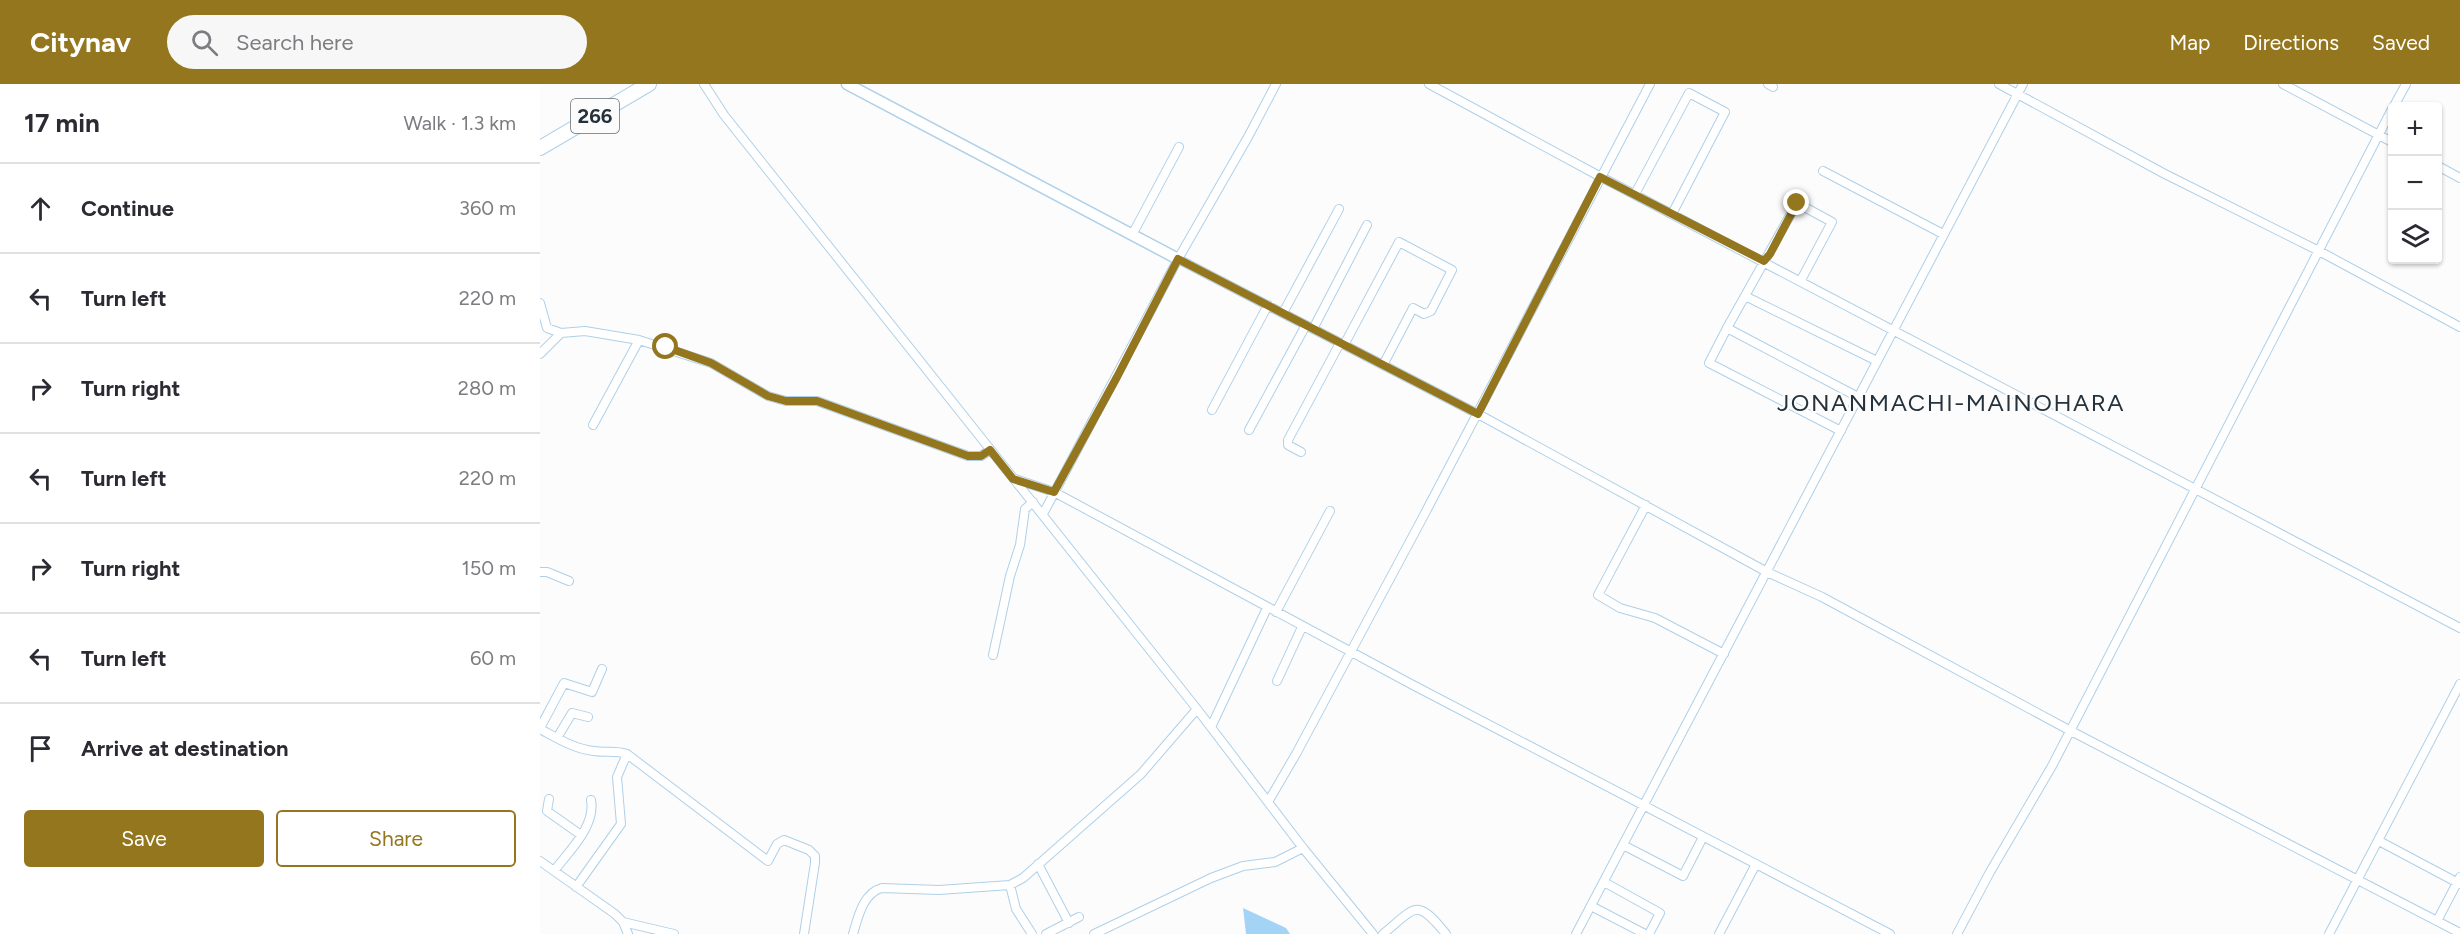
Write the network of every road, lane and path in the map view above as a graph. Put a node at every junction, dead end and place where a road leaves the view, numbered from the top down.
1 (649, 84) edge
2 (704, 84) edge
3 (847, 84) edge
4 (1276, 84) edge
5 (1429, 84) edge
6 (1650, 84) edge
7 (1999, 84) edge
8 (2023, 84) edge
9 (2283, 84) edge
10 (2406, 84) edge
11 (2018, 94) junction
12 (2396, 102) edge
13 (2388, 118) edge
14 (2379, 135) junction
15 (2388, 140) edge
16 (1179, 147) dead end
17 (540, 148) edge
18 (2442, 168) edge
19 (1823, 171) dead end
20 (1600, 177) junction
21 (2460, 178) edge
22 (1635, 194) junction
23 (1339, 209) dead end
24 (1672, 214) junction
25 (1367, 225) dead end
26 (1943, 234) junction
27 (1132, 235) junction
28 (2319, 251) junction
29 (1178, 259) junction
30 (1764, 261) junction
31 (1801, 280) junction
32 (1745, 296) junction
33 (540, 303) edge
34 (1268, 306) junction
35 (1283, 313) junction
36 (1309, 327) junction
37 (2460, 327) edge
38 (1727, 328) junction
39 (1894, 328) junction
40 (544, 329) edge
41 (561, 333) junction
42 (639, 340) junction
43 (1342, 344) junction
44 (540, 354) edge
45 (1877, 361) junction
46 (1383, 365) junction
47 (1858, 397) junction
48 (1212, 410) dead end
49 (1478, 414) junction
50 (593, 425) dead end
51 (1249, 430) dead end
52 (1841, 431) junction
53 (990, 450) junction
54 (1302, 452) dead end
55 (1013, 479) junction
56 (2196, 489) junction
57 (1054, 492) junction
58 (1033, 501) junction
59 (1646, 505) junction
60 (1330, 511) dead end
61 (1043, 514) junction
62 (540, 572) edge
63 (1767, 572) junction
64 (569, 580) dead end
65 (1267, 608) junction
66 (1276, 612) junction
67 (1302, 627) junction
68 (2460, 627) edge
69 (1350, 651) junction
70 (1724, 654) junction
71 (993, 655) dead end
72 (602, 669) dead end
73 (1277, 681) dead end
74 (2460, 684) edge
75 (1197, 709) junction
76 (588, 717) dead end
77 (1211, 727) junction
78 (540, 728) edge
79 (2069, 730) junction
80 (557, 738) junction
81 (627, 754) junction
82 (549, 799) dead end
83 (591, 800) dead end
84 (1268, 802) junction
85 (1644, 807) junction
86 (581, 835) junction
87 (1703, 837) junction
88 (2379, 842) junction
89 (1623, 845) junction
90 (1303, 848) junction
91 (540, 861) edge
92 (1038, 864) junction
93 (1756, 864) junction
94 (554, 871) junction
95 (2357, 881) junction
96 (2459, 881) edge
97 (1604, 882) junction
98 (1010, 885) junction
99 (576, 887) junction
100 (1591, 906) junction
101 (1079, 918) dead end
102 (2437, 921) junction
103 (623, 922) junction
104 (1069, 923) junction
105 (2460, 933) edge
106 (628, 934) edge
107 (674, 934) edge
108 (804, 934) edge
109 (853, 934) edge
110 (1032, 934) edge
111 (1046, 934) edge
112 (1094, 934) edge
113 (1373, 934) edge
114 (1383, 934) edge
115 (1446, 934) edge
116 (1576, 934) edge
117 (1647, 934) edge
118 (1719, 934) edge
119 (1890, 934) edge
120 (1958, 934) edge
121 (2329, 934) edge

1 - 17 highway, 266
2 - 53 street
3 - 27 street
4 - 29 street
5 - 20 street
6 - 20 street
7 - 11 street
8 - 11 street
9 - 14 street
10 - 12 street
11 - 26 street
11 - 28 street
13 - 14 street
14 - 15 street
14 - 28 street
16 - 27 street
18 - 21 street
19 - 26 street
20 - 22 street
20 - 49 street
22 - 24 street
22 - 24 street
23 - 35 street
24 - 30 street
25 - 36 street
26 - 39 street
27 - 29 street
28 - 37 street
28 - 56 street
29 - 34 street
29 - 57 street
30 - 31 street
30 - 31 street
30 - 32 street
31 - 39 street
32 - 38 street
32 - 45 street
33 - 40 street
34 - 35 street
34 - 48 street
35 - 36 street
36 - 43 street
36 - 51 street
38 - 47 street
38 - 52 street
39 - 45 street
39 - 56 street
40 - 41 street
41 - 42 street
41 - 44 street
42 - 50 street
42 - 53 street
43 - 46 street
43 - 46 street
43 - 54 street
45 - 47 street
46 - 49 street
47 - 52 street
49 - 59 street
49 - 69 street
52 - 63 street
53 - 55 street
55 - 57 street
55 - 58 street
56 - 68 street
56 - 79 street
57 - 61 street
57 - 65 street
58 - 61 street
58 - 71 street
59 - 63 street
59 - 70 street
60 - 66 street
61 - 75 street
62 - 64 street
63 - 70 street
63 - 79 street
65 - 66 street
65 - 77 street
66 - 67 street
67 - 69 street
67 - 73 street
69 - 84 street
69 - 85 street
70 - 85 street
72 - 78 street
74 - 88 street
75 - 77 street
75 - 92 street
76 - 80 street
77 - 84 street
78 - 80 street
79 - 95 street
79 - 120 street
80 - 81 street
81 - 99 street
81 - 108 street
82 - 86 street
83 - 86 street
84 - 90 street
85 - 87 street
85 - 89 street
86 - 94 street
87 - 89 street
87 - 93 street
88 - 95 street
88 - 96 street
89 - 97 street
90 - 112 street
90 - 113 street
91 - 94 street
92 - 98 street
92 - 104 street
93 - 118 street
93 - 119 street
94 - 99 street
95 - 102 street
95 - 121 street
96 - 102 street
97 - 100 street
97 - 117 street
98 - 109 street
98 - 110 street
99 - 103 street
100 - 116 street
100 - 117 street
101 - 104 street
102 - 105 street
103 - 106 street
103 - 107 street
104 - 111 street
114 - 115 street

